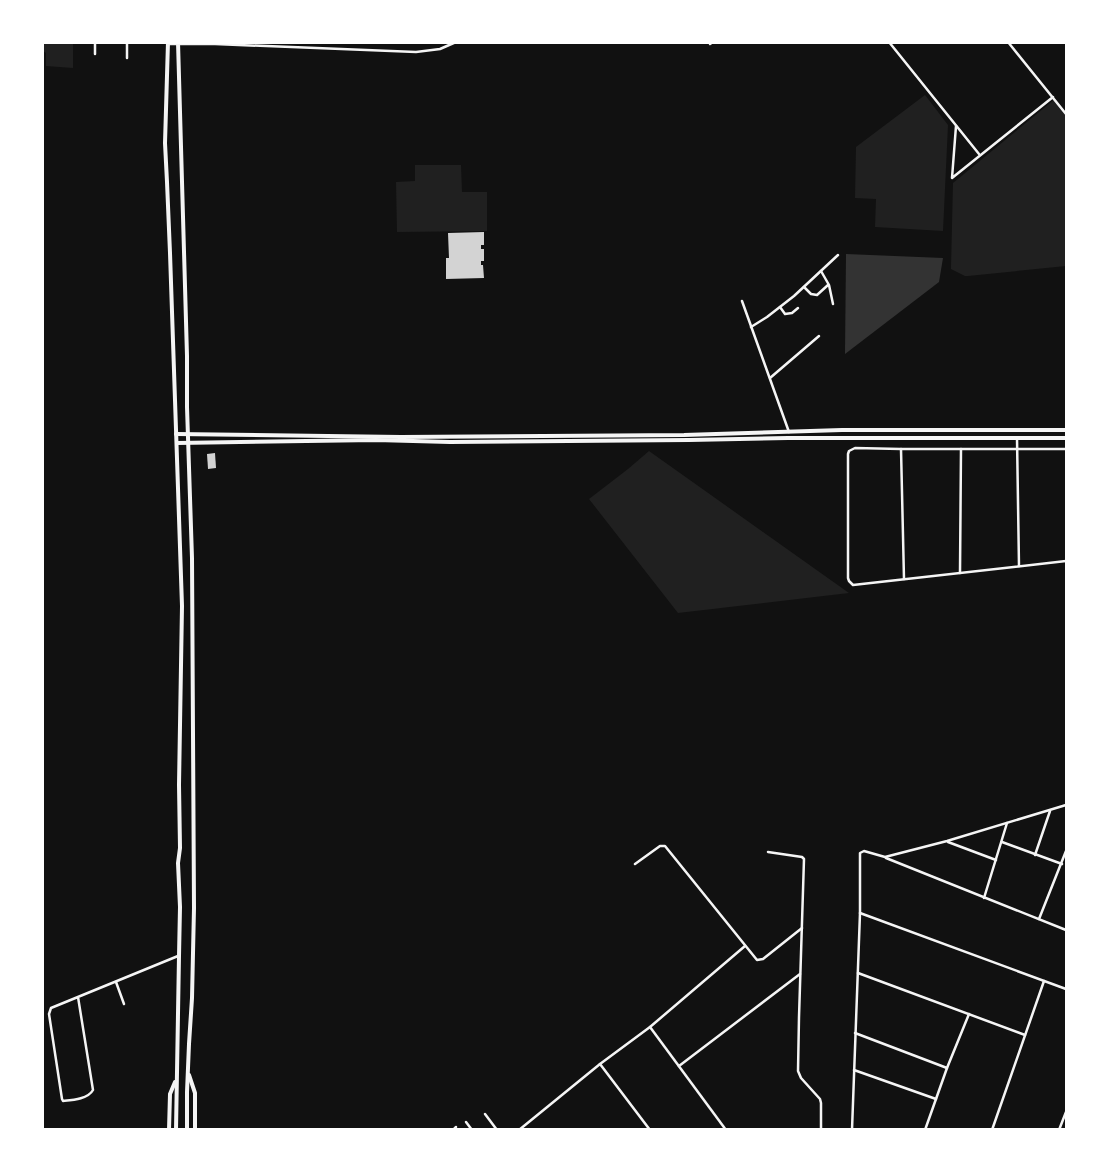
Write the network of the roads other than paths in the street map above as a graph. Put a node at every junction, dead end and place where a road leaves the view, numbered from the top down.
1 (95, 42) edge
2 (127, 42) edge
3 (456, 42) edge
4 (890, 42) edge
5 (1008, 42) edge
6 (168, 43) edge
7 (178, 43) edge
8 (288, 44) edge
9 (95, 54) dead end
10 (127, 58) dead end
11 (1053, 97) junction
12 (1066, 114) edge
13 (956, 126) junction
14 (980, 155) junction
15 (838, 255) dead end
16 (821, 271) junction
17 (829, 285) junction
18 (804, 287) junction
19 (742, 301) dead end
20 (833, 304) dead end
21 (780, 307) junction
22 (798, 308) dead end
23 (751, 327) junction
24 (819, 336) dead end
25 (770, 378) junction
26 (844, 430) junction
27 (1066, 430) edge
28 (789, 432) junction
29 (188, 433) junction
30 (176, 434) junction
31 (633, 438) junction
32 (844, 438) junction
33 (1017, 438) junction
34 (1066, 438) edge
35 (177, 443) junction
36 (189, 443) junction
37 (961, 448) junction
38 (1066, 448) edge
39 (901, 449) junction
40 (1017, 449) junction
41 (1066, 561) edge
42 (1019, 566) junction
43 (960, 574) junction
44 (904, 579) junction
45 (1066, 805) edge
46 (1050, 810) junction
47 (1007, 823) junction
48 (947, 841) junction
49 (1001, 842) junction
50 (1066, 851) edge
51 (768, 852) dead end
52 (1035, 855) junction
53 (885, 857) junction
54 (996, 860) junction
55 (635, 864) dead end
56 (1062, 864) junction
57 (984, 898) junction
58 (860, 913) junction
59 (1039, 919) junction
60 (802, 928) junction
61 (1066, 930) edge
62 (745, 946) junction
63 (179, 956) junction
64 (858, 973) junction
65 (800, 974) junction
66 (1044, 981) junction
67 (116, 982) junction
68 (1066, 990) edge
69 (78, 997) junction
70 (124, 1004) dead end
71 (969, 1014) junction
72 (650, 1027) junction
73 (855, 1033) junction
74 (1025, 1035) junction
75 (600, 1064) junction
76 (679, 1066) junction
77 (947, 1068) junction
78 (854, 1070) junction
79 (188, 1071) junction
80 (176, 1080) junction
81 (936, 1099) junction
82 (1066, 1112) edge
83 (485, 1114) dead end
84 (466, 1122) dead end
85 (456, 1126) dead end
86 (169, 1130) edge
87 (176, 1130) edge
88 (187, 1130) edge
89 (195, 1130) edge
90 (453, 1130) edge
91 (472, 1130) edge
92 (497, 1130) edge
93 (519, 1130) edge
94 (650, 1130) edge
95 (726, 1130) edge
96 (821, 1130) edge
97 (852, 1130) edge
98 (925, 1130) edge
99 (992, 1130) edge
100 (1059, 1130) edge

1 - 9 street
2 - 10 street
3 - 8 street
4 - 13 street
5 - 11 street
6 - 7 street
6 - 30 main road
7 - 8 street
7 - 29 main road
11 - 12 street
11 - 14 street
13 - 14 street
13 - 14 street
15 - 16 street
16 - 17 street
16 - 18 street
17 - 18 street
17 - 20 street
18 - 21 street
19 - 23 street
21 - 22 street
21 - 23 street
23 - 25 street
24 - 25 street
25 - 28 street
26 - 27 main road
26 - 28 main road
26 - 32 main road
28 - 31 main road
29 - 30 main road
29 - 31 main road
29 - 36 main road
30 - 35 main road
31 - 32 main road
31 - 36 main road
32 - 33 main road
33 - 34 main road
33 - 40 street
35 - 36 main road
35 - 63 main road
36 - 79 main road
37 - 39 street
37 - 40 street
37 - 43 street
38 - 40 street
39 - 44 street
39 - 44 street
40 - 42 street
41 - 42 street
42 - 43 street
43 - 44 street
45 - 46 street
46 - 47 street
46 - 52 street
47 - 48 street
47 - 49 street
48 - 53 street
48 - 54 street
49 - 52 street
49 - 54 street
50 - 56 street
51 - 60 street
52 - 56 street
53 - 57 street
53 - 58 street
54 - 57 street
55 - 62 street
56 - 59 street
57 - 59 street
58 - 64 street
58 - 66 street
59 - 61 street
60 - 62 street
60 - 65 street
62 - 72 street
63 - 67 street
63 - 80 main road
64 - 71 street
64 - 73 street
65 - 76 street
65 - 96 street
66 - 68 street
66 - 74 street
67 - 69 street
67 - 70 street
69 - 69 street
71 - 74 street
71 - 77 street
72 - 75 street
72 - 76 street
73 - 77 street
73 - 78 street
74 - 99 street
75 - 93 street
75 - 94 street
76 - 95 street
77 - 81 street
78 - 81 street
78 - 97 street
79 - 88 main road
79 - 89 main road
80 - 86 main road
80 - 87 main road
81 - 98 street
82 - 100 street
83 - 92 street
84 - 91 street
85 - 90 street

